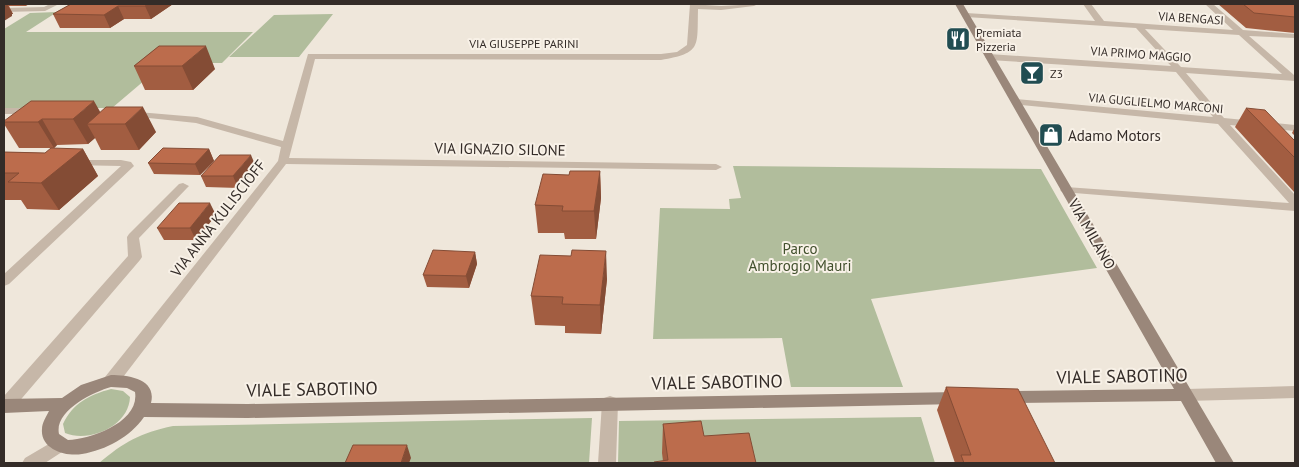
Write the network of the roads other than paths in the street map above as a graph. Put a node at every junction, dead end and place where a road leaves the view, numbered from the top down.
1 (55, 4) edge
2 (754, 4) edge
3 (959, 4) edge
4 (1087, 4) edge
5 (1209, 4) edge
6 (694, 6) edge
7 (4, 10) edge
8 (966, 15) junction
9 (1101, 23) junction
10 (1138, 26) junction
11 (1243, 32) junction
12 (1295, 36) edge
13 (311, 56) joint
14 (989, 57) junction
15 (1178, 70) junction
16 (1293, 79) edge
17 (1015, 102) junction
18 (4, 111) edge
19 (50, 111) edge
20 (116, 112) edge
21 (1221, 121) junction
22 (1295, 128) edge
23 (288, 146) junction
24 (283, 161) junction
25 (64, 163) edge
26 (716, 167) dead end
27 (183, 186) dead end
28 (1066, 190) junction
29 (1295, 202) edge
30 (1295, 207) edge
31 (4, 281) edge
32 (111, 381) junction
33 (1295, 392) edge
34 (1186, 395) junction
35 (972, 398) edge
36 (992, 398) edge
37 (610, 403) junction
38 (65, 404) junction
39 (4, 406) edge
40 (140, 410) junction
41 (59, 445) junction
42 (31, 463) edge
43 (607, 463) edge
44 (1225, 463) edge

1 - 7 street
2 - 6 street
3 - 8 street, VIA MILANO
4 - 9 street
5 - 11 street
6 - 13 street, VIA GIUSEPPE PARINI
8 - 9 street, VIA BENGASI
8 - 14 street, VIA MILANO
9 - 10 street, VIA BENGASI
10 - 11 street, VIA BENGASI
10 - 15 street
11 - 12 street, VIA BENGASI
11 - 16 street
13 - 23 street, VIA ANNA KULISCIOFF
14 - 15 street, VIA PRIMO MAGGIO
14 - 17 street, VIA MILANO
15 - 16 street, VIA PRIMO MAGGIO
15 - 21 street
17 - 21 street, VIA GUGLIELMO MARCONI
17 - 28 street, VIA MILANO
18 - 19 street
20 - 23 street
21 - 22 street, VIA GUGLIELMO MARCONI
21 - 29 street
23 - 24 street, VIA ANNA KULISCIOFF
24 - 26 street, VIA IGNAZIO SILONE
24 - 32 street, VIA ANNA KULISCIOFF
25 - 31 street
27 - 39 street
28 - 30 street
28 - 34 street, VIA MILANO
32 - 38 street
32 - 40 street
33 - 34 street, VIALE SABOTINO
34 - 36 street, VIALE SABOTINO
34 - 44 street, VIA MILANO
35 - 37 street, VIALE SABOTINO
37 - 40 street, VIALE SABOTINO
37 - 43 street
38 - 39 street
38 - 41 street
40 - 41 street
41 - 42 street

